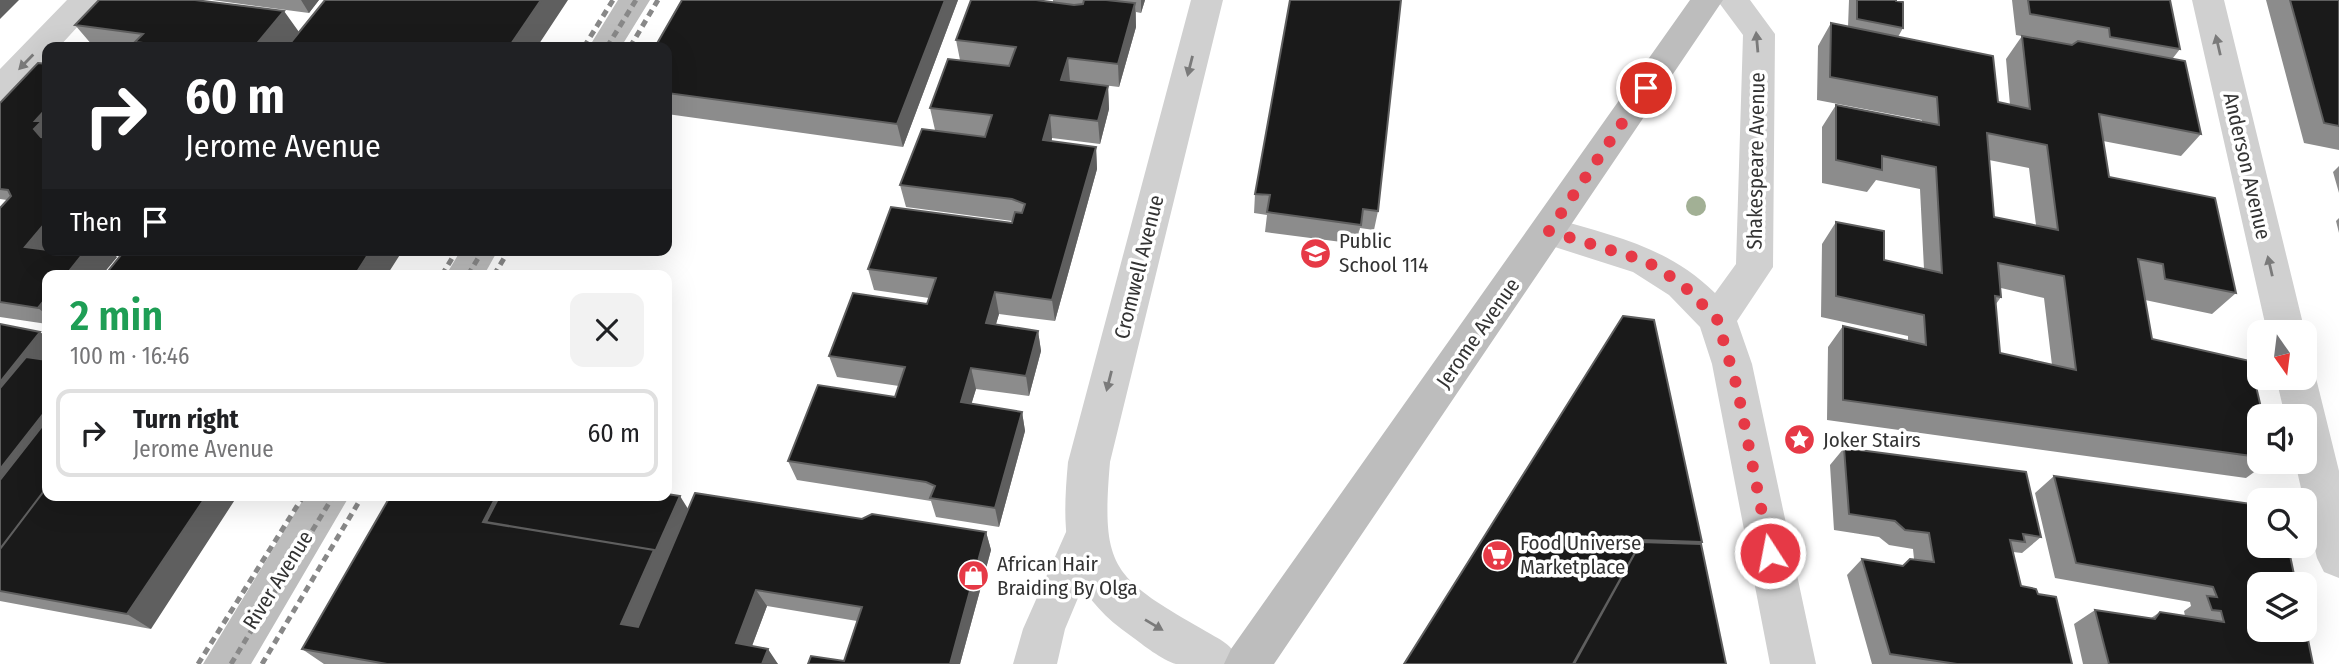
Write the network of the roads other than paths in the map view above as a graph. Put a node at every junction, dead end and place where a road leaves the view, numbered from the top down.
1 (86, 0) edge
2 (634, 0) edge
3 (1207, 0) edge
4 (1707, 0) edge
5 (1733, 0) edge
6 (2208, 0) edge
7 (45, 42) edge
8 (608, 42) edge
9 (42, 46) edge
10 (0, 89) edge
11 (1549, 231) junction
12 (1717, 319) junction
13 (2283, 320) edge
14 (2300, 390) edge
15 (326, 501) edge
16 (2333, 510) edge
17 (1084, 536) junction
18 (2339, 558) edge
19 (226, 664) edge
20 (1035, 664) edge
21 (1218, 664) edge
22 (1247, 664) edge
23 (1794, 664) edge

1 -> 7 street
2 - 8 main road
3 -> 17 street, Cromwell Avenue
4 - 11 main road, Jerome Avenue
12 -> 5 street, Shakespeare Avenue
13 -> 6 street, Anderson Avenue
9 -> 10 street
11 - 12 street
11 - 22 main road, Jerome Avenue
12 - 23 street
14 - 16 street
15 - 19 main road, River Avenue
16 - 18 street
17 - 20 street, Cromwell Avenue
17 -> 21 street, Cromwell Avenue

